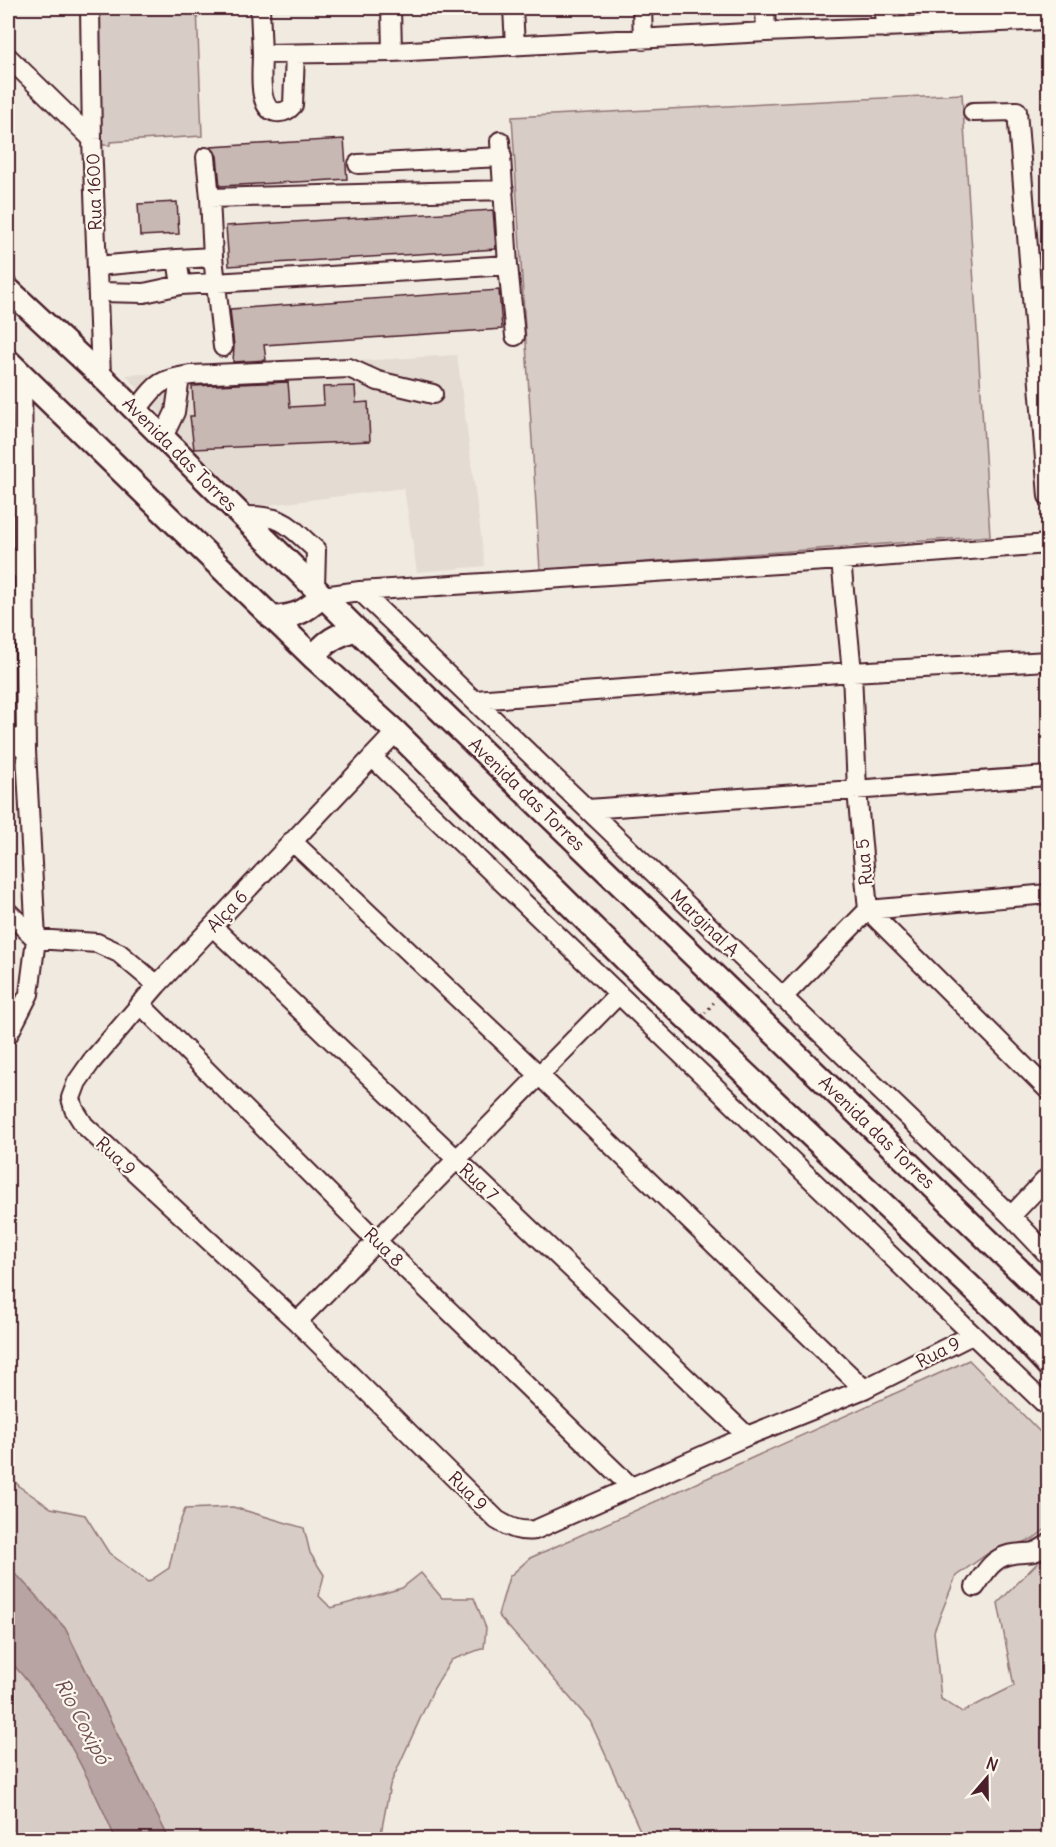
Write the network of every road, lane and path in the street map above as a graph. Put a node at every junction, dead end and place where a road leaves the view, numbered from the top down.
1 (90, 8) edge
2 (260, 8) edge
3 (391, 8) edge
4 (513, 8) edge
5 (642, 8) edge
6 (765, 8) edge
7 (884, 8) edge
8 (1014, 15) edge
9 (1048, 20) edge
10 (885, 28) junction
11 (766, 32) junction
12 (643, 40) junction
13 (515, 46) junction
14 (392, 52) junction
15 (262, 54) junction
16 (295, 54) junction
17 (8, 57) edge
18 (974, 112) dead end
19 (92, 139) junction
20 (206, 157) dead end
21 (358, 164) dead end
22 (504, 190) junction
23 (210, 198) junction
24 (213, 257) junction
25 (177, 259) junction
26 (508, 265) junction
27 (98, 266) junction
28 (216, 283) junction
29 (181, 285) junction
30 (8, 289) edge
31 (99, 292) junction
32 (515, 336) dead end
33 (223, 347) dead end
34 (15, 367) edge
35 (101, 376) junction
36 (180, 376) junction
37 (433, 394) dead end
38 (136, 411) junction
39 (163, 438) junction
40 (1048, 496) edge
41 (1048, 544) edge
42 (8, 556) edge
43 (841, 560) junction
44 (23, 572) junction
45 (319, 591) junction
46 (360, 591) junction
47 (272, 618) junction
48 (356, 629) junction
49 (314, 658) junction
50 (1048, 661) edge
51 (852, 672) junction
52 (475, 700) junction
53 (396, 732) junction
54 (8, 734) edge
55 (26, 751) junction
56 (372, 757) junction
57 (1048, 776) edge
58 (857, 790) junction
59 (588, 809) junction
60 (292, 841) junction
61 (1048, 894) edge
62 (868, 910) junction
63 (8, 912) edge
64 (213, 927) junction
65 (36, 939) junction
66 (157, 985) junction
67 (728, 988) junction
68 (619, 994) junction
69 (782, 998) junction
70 (140, 1004) junction
71 (694, 1025) junction
72 (8, 1035) edge
73 (539, 1075) junction
74 (1048, 1090) edge
75 (71, 1098) joint
76 (456, 1160) junction
77 (1048, 1177) edge
78 (1011, 1216) junction
79 (377, 1241) junction
80 (1048, 1255) edge
81 (1048, 1298) edge
82 (297, 1322) junction
83 (972, 1335) junction
84 (1021, 1338) junction
85 (1048, 1339) edge
86 (1048, 1365) edge
87 (864, 1389) junction
88 (1048, 1407) edge
89 (747, 1436) junction
90 (631, 1487) junction
91 (1048, 1544) edge
92 (975, 1587) dead end

1 - 19 street, Rua 1600
2 - 15 street
3 - 14 street
4 - 13 street
5 - 12 street
6 - 11 street
7 - 10 street
8 - 9 street
8 - 10 street
10 - 11 street
11 - 12 street
12 - 13 street
13 - 14 street
14 - 16 street
15 - 16 street
15 - 16 street
17 - 19 street
18 - 40 street
19 - 27 street, Rua 1600
20 - 23 street
21 - 22 street
22 - 23 street
22 - 26 street
23 - 24 street
24 - 25 street
24 - 28 street
25 - 27 street
25 - 29 street
26 - 28 street
26 - 32 street
27 - 31 street, Rua 1600
28 - 29 street
28 - 33 street
29 - 31 street
30 - 35 main road, Avenida das Torres
31 - 35 street, Rua 1600
34 - 44 street
34 - 47 main road
35 - 38 main road, Avenida das Torres
36 - 37 street
36 - 38 street
36 - 39 street
38 - 39 main road, Avenida das Torres
39 - 45 main road, Avenida das Torres
41 - 43 street
42 - 44 street
43 - 46 street
43 - 51 street, Rua 5
44 - 55 street
45 - 46 street
45 - 47 main road
45 - 48 main road, Avenida das Torres
46 - 52 street, Marginal A
47 - 49 main road
48 - 49 main road
48 - 67 main road, Avenida das Torres
49 - 53 main road
50 - 51 street
51 - 52 street
51 - 58 street, Rua 5
52 - 59 street, Marginal A
53 - 56 street, Alça 6
53 - 71 main road
54 - 55 street
55 - 65 street
56 - 60 street, Alça 6
56 - 68 street
57 - 58 street
58 - 59 street
58 - 62 street, Rua 5
59 - 69 street, Marginal A
60 - 64 street, Alça 6
60 - 73 street
61 - 62 street
62 - 69 street
62 - 74 street, Rua 5
63 - 65 street
64 - 66 street, Alça 6
64 - 76 street, Rua 7
65 - 66 street
65 - 72 street
66 - 70 street, Alça 6
67 - 71 path
67 - 81 main road, Avenida das Torres
68 - 73 street
68 - 83 street
69 - 78 street, Marginal A
70 - 75 street, Alça 6
70 - 79 street, Rua 8
71 - 84 main road
73 - 76 street
73 - 87 street
75 - 82 street, Rua 9
76 - 79 street
76 - 89 street, Rua 7
77 - 78 street
78 - 80 street, Marginal A
79 - 82 street
79 - 90 street, Rua 8
82 - 90 street, Rua 9
83 - 87 street, Rua 9
83 - 88 street
84 - 85 main road
84 - 86 main road
87 - 89 street, Rua 9
89 - 90 street, Rua 9
91 - 92 street

